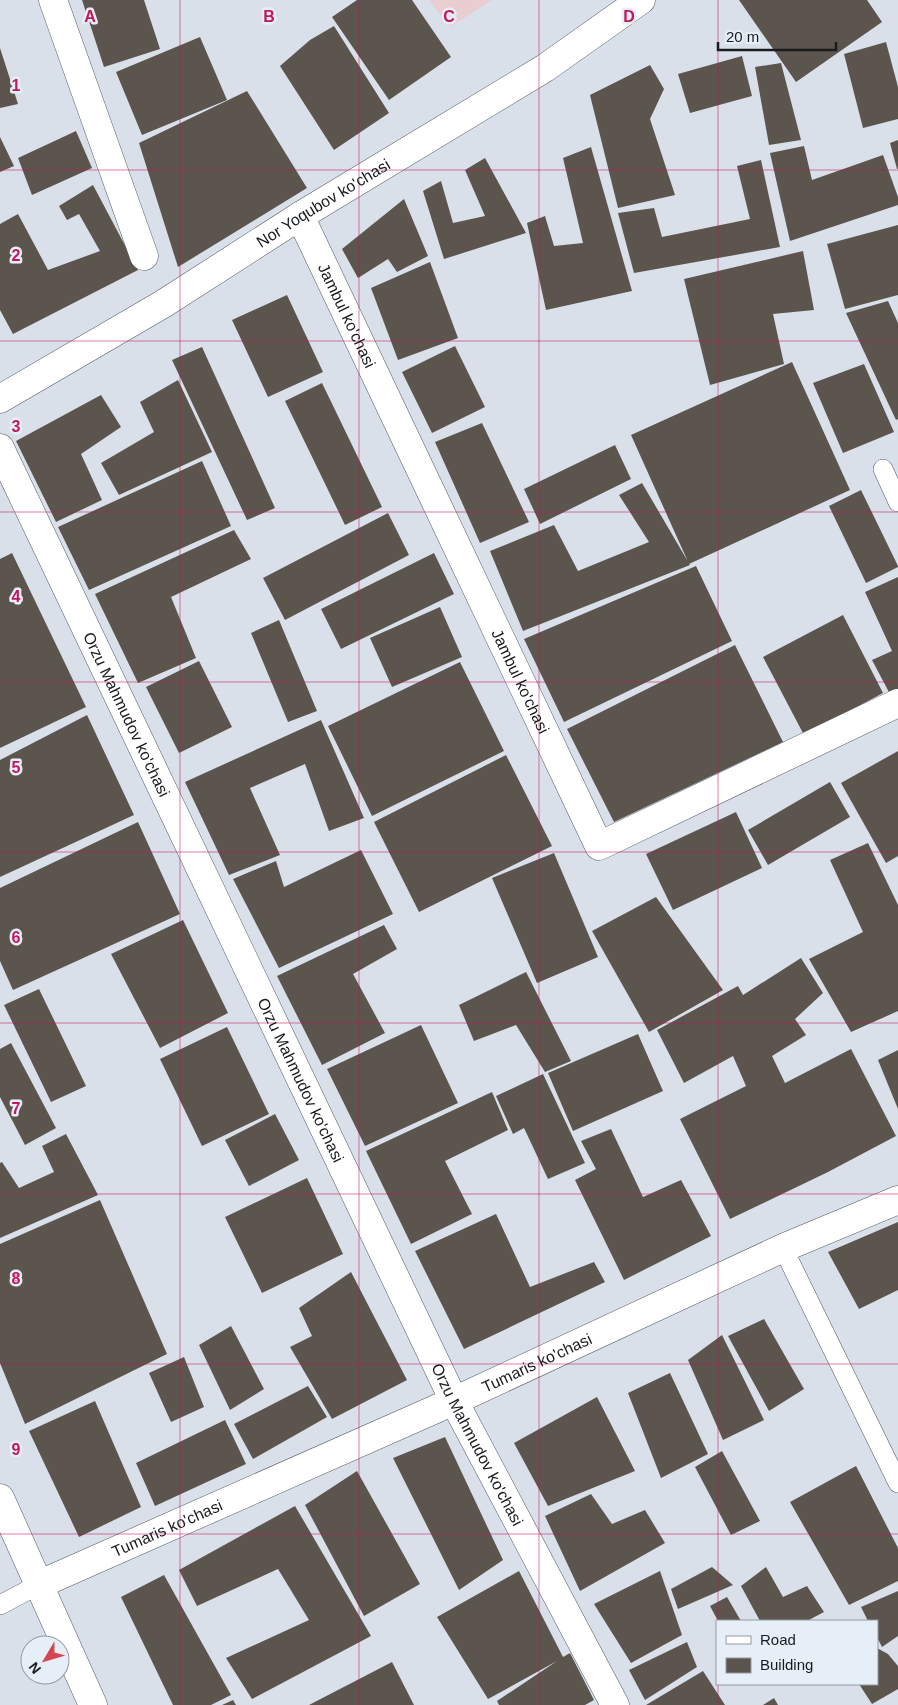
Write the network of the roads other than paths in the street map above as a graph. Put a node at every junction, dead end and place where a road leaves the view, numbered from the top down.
1 (53, 0) edge
2 (641, 0) edge
3 (300, 216) junction
4 (144, 256) dead end
5 (0, 399) edge
6 (0, 448) edge
7 (883, 469) dead end
8 (898, 502) edge
9 (898, 703) edge
10 (898, 1200) edge
11 (783, 1248) junction
12 (454, 1401) junction
13 (898, 1483) edge
14 (0, 1498) edge
15 (38, 1585) junction
16 (0, 1605) edge
17 (93, 1705) edge
18 (615, 1705) edge

1 - 4 street
2 - 3 street, Nor Yoqubov ko'chasi
3 - 5 street, Nor Yoqubov ko'chasi
3 - 9 street, Jambul ko'chasi
6 - 12 street, Orzu Mahmudov ko'chasi
7 - 8 lane
10 - 11 street, Tumaris ko'chasi
11 - 12 street, Tumaris ko'chasi
11 - 13 lane
12 - 15 street, Tumaris ko'chasi
12 - 18 street, Orzu Mahmudov ko'chasi
14 - 15 street
15 - 16 lane
15 - 17 street

